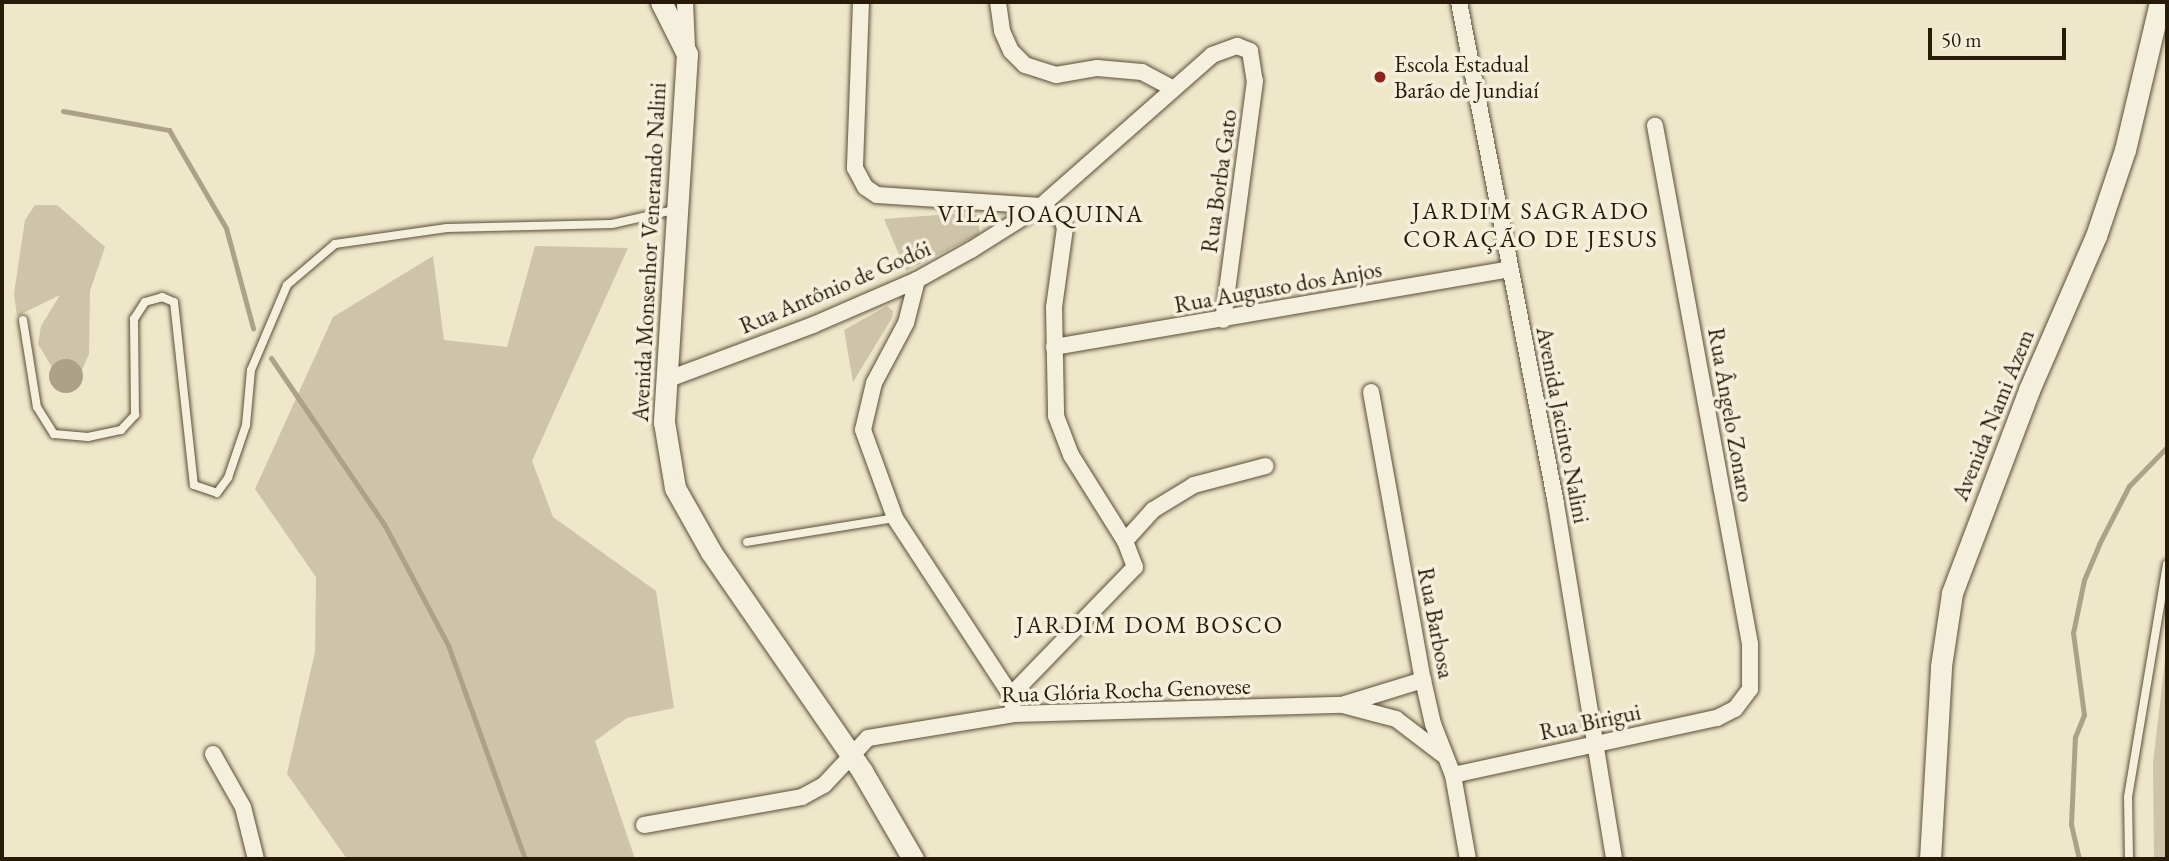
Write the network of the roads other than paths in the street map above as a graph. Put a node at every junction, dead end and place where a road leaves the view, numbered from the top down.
1 (661, 2) edge
2 (685, 2) edge
3 (861, 2) edge
4 (998, 2) edge
5 (1459, 2) edge
6 (2160, 2) edge
7 (1247, 48) joint
8 (687, 54) junction
9 (1172, 88) junction
10 (1655, 126) dead end
11 (1041, 206) junction
12 (677, 210) junction
13 (1508, 269) junction
14 (917, 280) junction
15 (23, 320) dead end
16 (1223, 320) junction
17 (1055, 347) junction
18 (666, 380) junction
19 (1371, 392) dead end
20 (1266, 466) dead end
21 (895, 517) junction
22 (1125, 541) junction
23 (747, 542) dead end
24 (2167, 564) edge
25 (1423, 680) junction
26 (1011, 695) junction
27 (1343, 705) junction
28 (1735, 709) joint
29 (1014, 713) junction
30 (1596, 742) junction
31 (850, 752) junction
32 (213, 754) dead end
33 (1443, 754) junction
34 (1453, 775) junction
35 (644, 825) dead end
36 (256, 859) edge
37 (913, 859) edge
38 (1468, 859) edge
39 (1614, 859) edge
40 (1930, 859) edge
41 (2129, 859) edge

1 - 8 street, Avenida Monsenhor Venerando Nalini
2 - 8 street
3 - 11 street
4 - 9 street
5 - 13 street, Avenida Jacinto Nalini
6 - 40 street, Avenida Nami Azem
7 - 9 street, Rua Antônio de Godói
7 - 16 street, Rua Borba Gato
8 - 12 street, Avenida Monsenhor Venerando Nalini
9 - 11 street, Rua Antônio de Godói
10 - 28 street, Rua Ângelo Zonaro
11 - 14 street, Rua Antônio de Godói
11 - 17 street
12 - 15 lane
12 - 18 street, Avenida Monsenhor Venerando Nalini
13 - 16 street, Rua Augusto dos Anjos
13 - 30 street, Avenida Jacinto Nalini
14 - 18 street, Rua Antônio de Godói
14 - 21 street
16 - 17 street, Rua Augusto dos Anjos
17 - 22 street
18 - 31 street, Avenida Monsenhor Venerando Nalini
19 - 25 street, Rua Barbosa
20 - 22 street
21 - 23 lane
21 - 26 street
22 - 26 street
24 - 41 lane
25 - 27 street, Rua Glória Rocha Genovese
25 - 33 street, Rua Barbosa
26 - 29 street
27 - 29 street, Rua Glória Rocha Genovese
27 - 33 street, Rua Glória Rocha Genovese
28 - 30 street, Rua Birigui
29 - 31 street, Rua Glória Rocha Genovese
30 - 34 street, Rua Birigui
30 - 39 street, Avenida Jacinto Nalini
31 - 35 street, Rua Glória Rocha Genovese
31 - 37 street, Avenida Monsenhor Venerando Nalini
32 - 36 street
33 - 34 street, Rua Barbosa
34 - 38 street, Rua Barbosa

